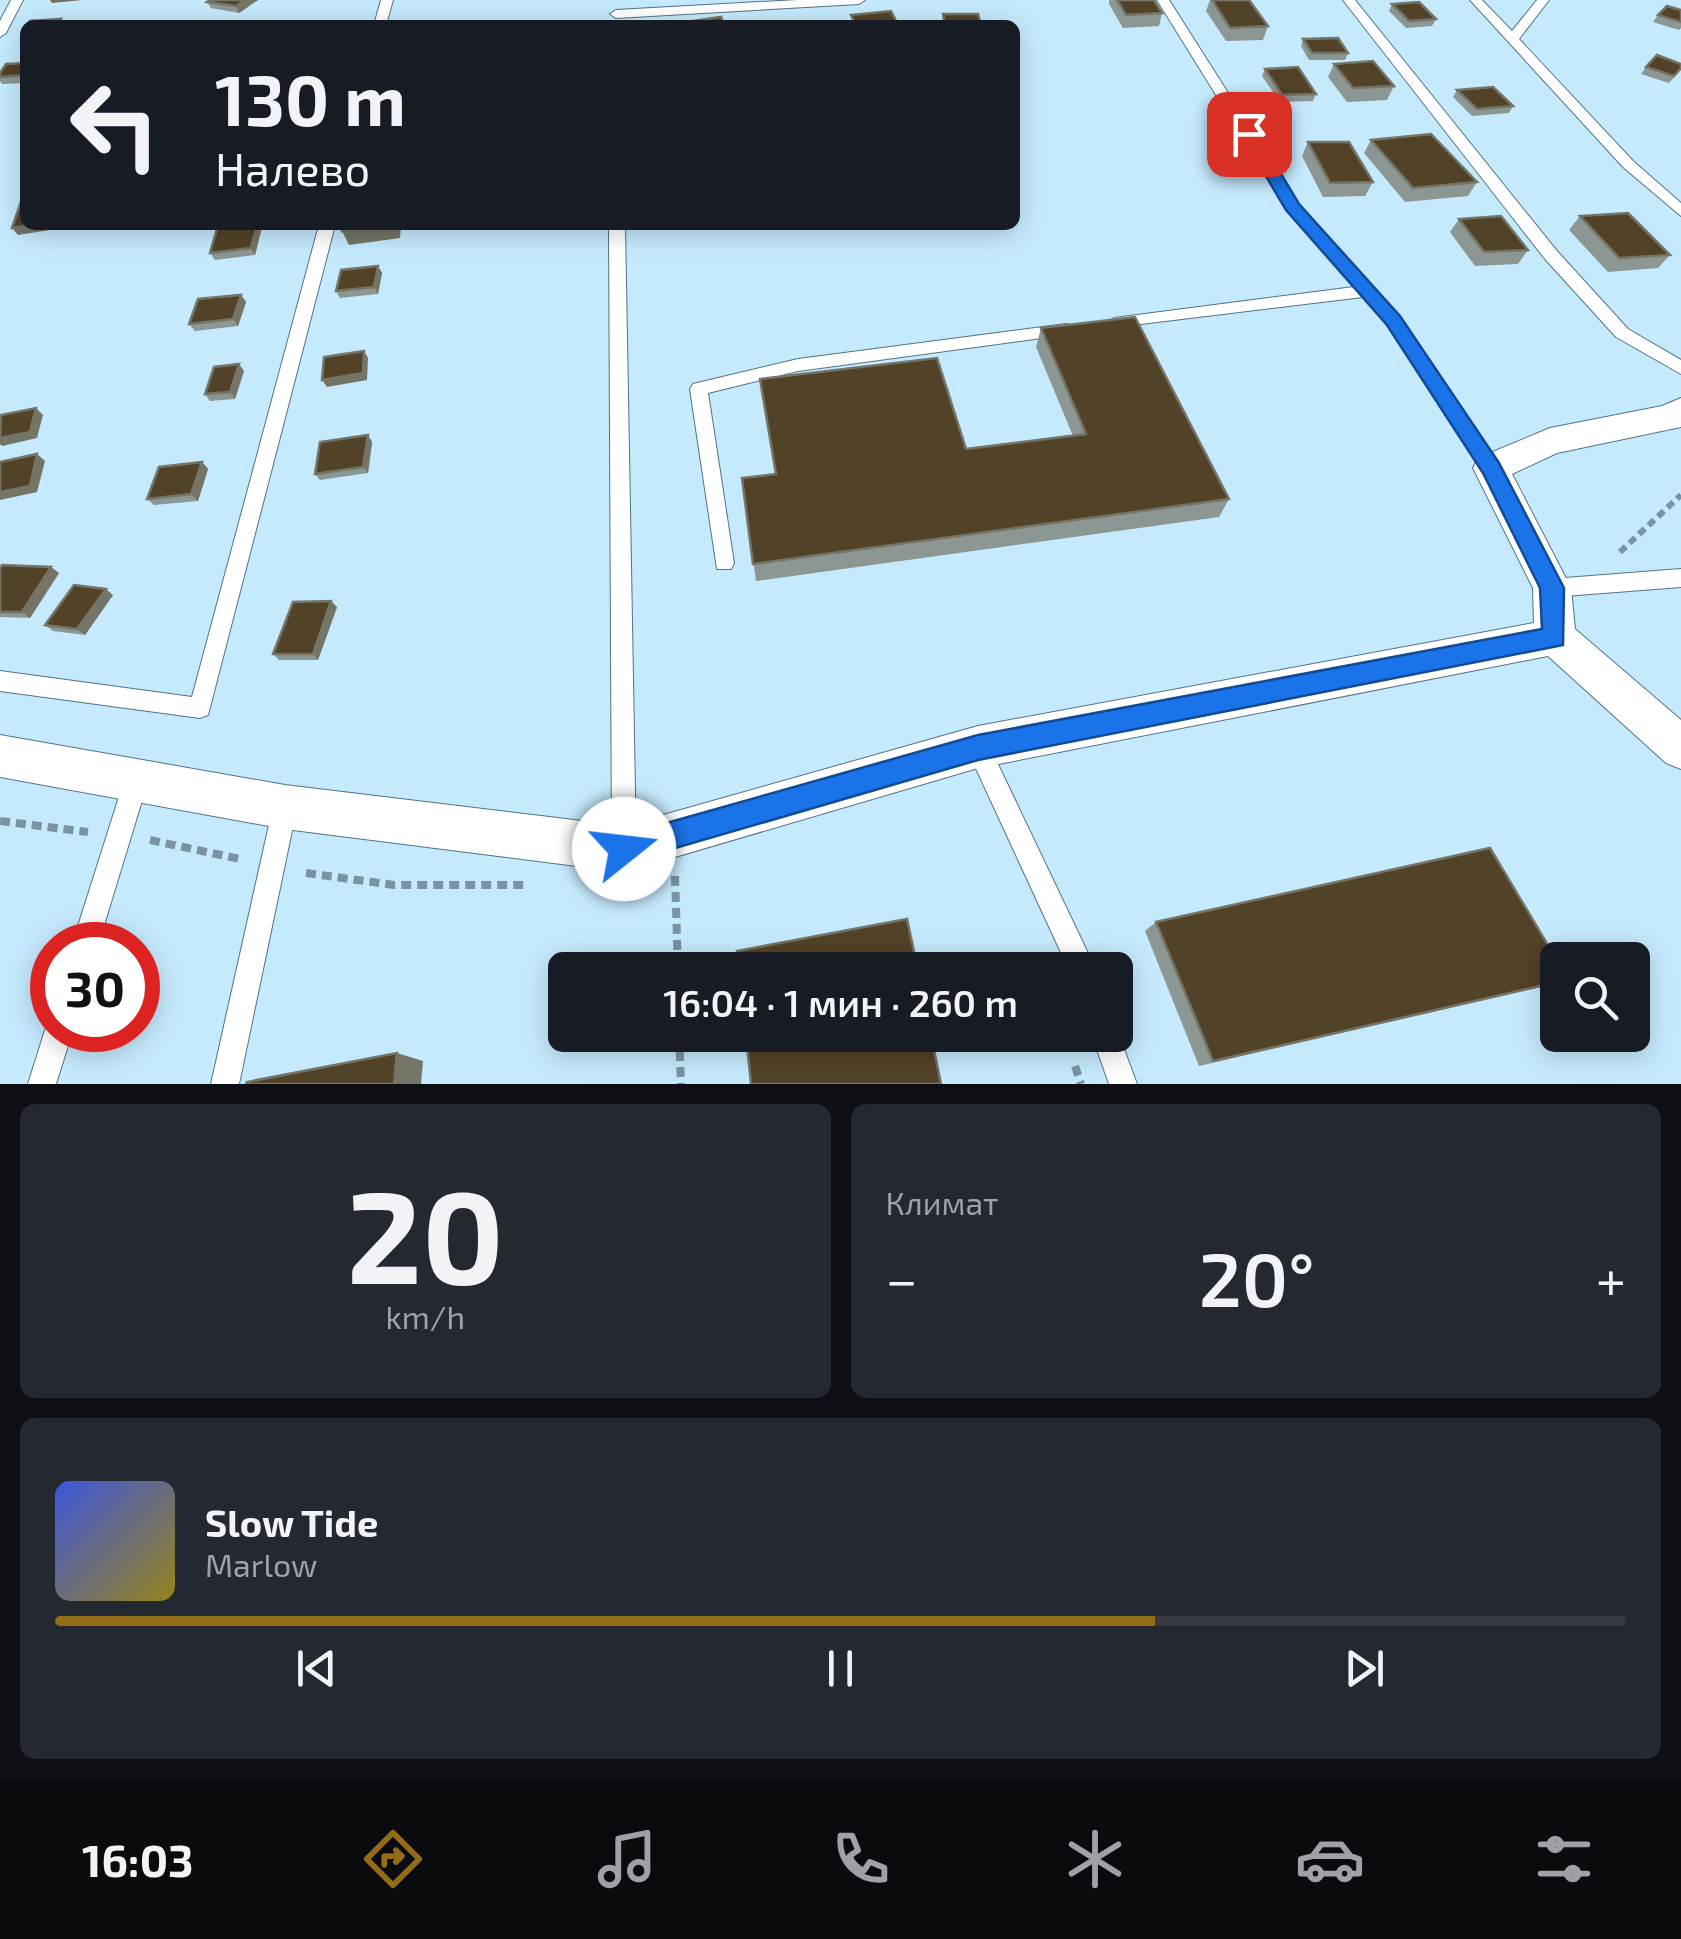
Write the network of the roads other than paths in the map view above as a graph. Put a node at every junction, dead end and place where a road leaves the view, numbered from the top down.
1 (17, 0) edge
2 (859, 0) edge
3 (1163, 0) edge
4 (1349, 0) edge
5 (1476, 0) edge
6 (1543, 0) edge
7 (617, 13) edge
8 (0, 32) edge
9 (1512, 39) junction
10 (1681, 212) edge
11 (327, 230) edge
12 (617, 230) edge
13 (1365, 292) junction
14 (1681, 368) edge
15 (1681, 410) edge
16 (1491, 468) junction
17 (724, 562) dead end
18 (1681, 578) edge
19 (1570, 586) junction
20 (1555, 637) junction
21 (0, 681) edge
22 (978, 748) junction
23 (1681, 748) edge
24 (0, 756) edge
25 (136, 781) junction
26 (285, 807) junction
27 (624, 849) junction
28 (92, 922) edge
29 (1075, 952) edge
30 (51, 1052) edge
31 (1112, 1052) edge
32 (42, 1084) edge
33 (225, 1084) edge
34 (1123, 1084) edge

1 - 8 lane
2 - 7 lane
3 - 13 lane
4 - 14 lane
5 - 9 lane
6 - 9 lane
9 - 10 lane
11 - 21 lane
12 - 27 lane
13 - 16 lane
13 - 17 lane
15 - 16 street
16 - 19 street
18 - 19 lane
19 - 20 street
20 - 22 street
20 - 23 street
22 - 27 street
22 - 29 lane
24 - 25 street
25 - 26 street
25 - 28 lane
26 - 27 street
26 - 33 lane
30 - 32 lane
31 - 34 lane

